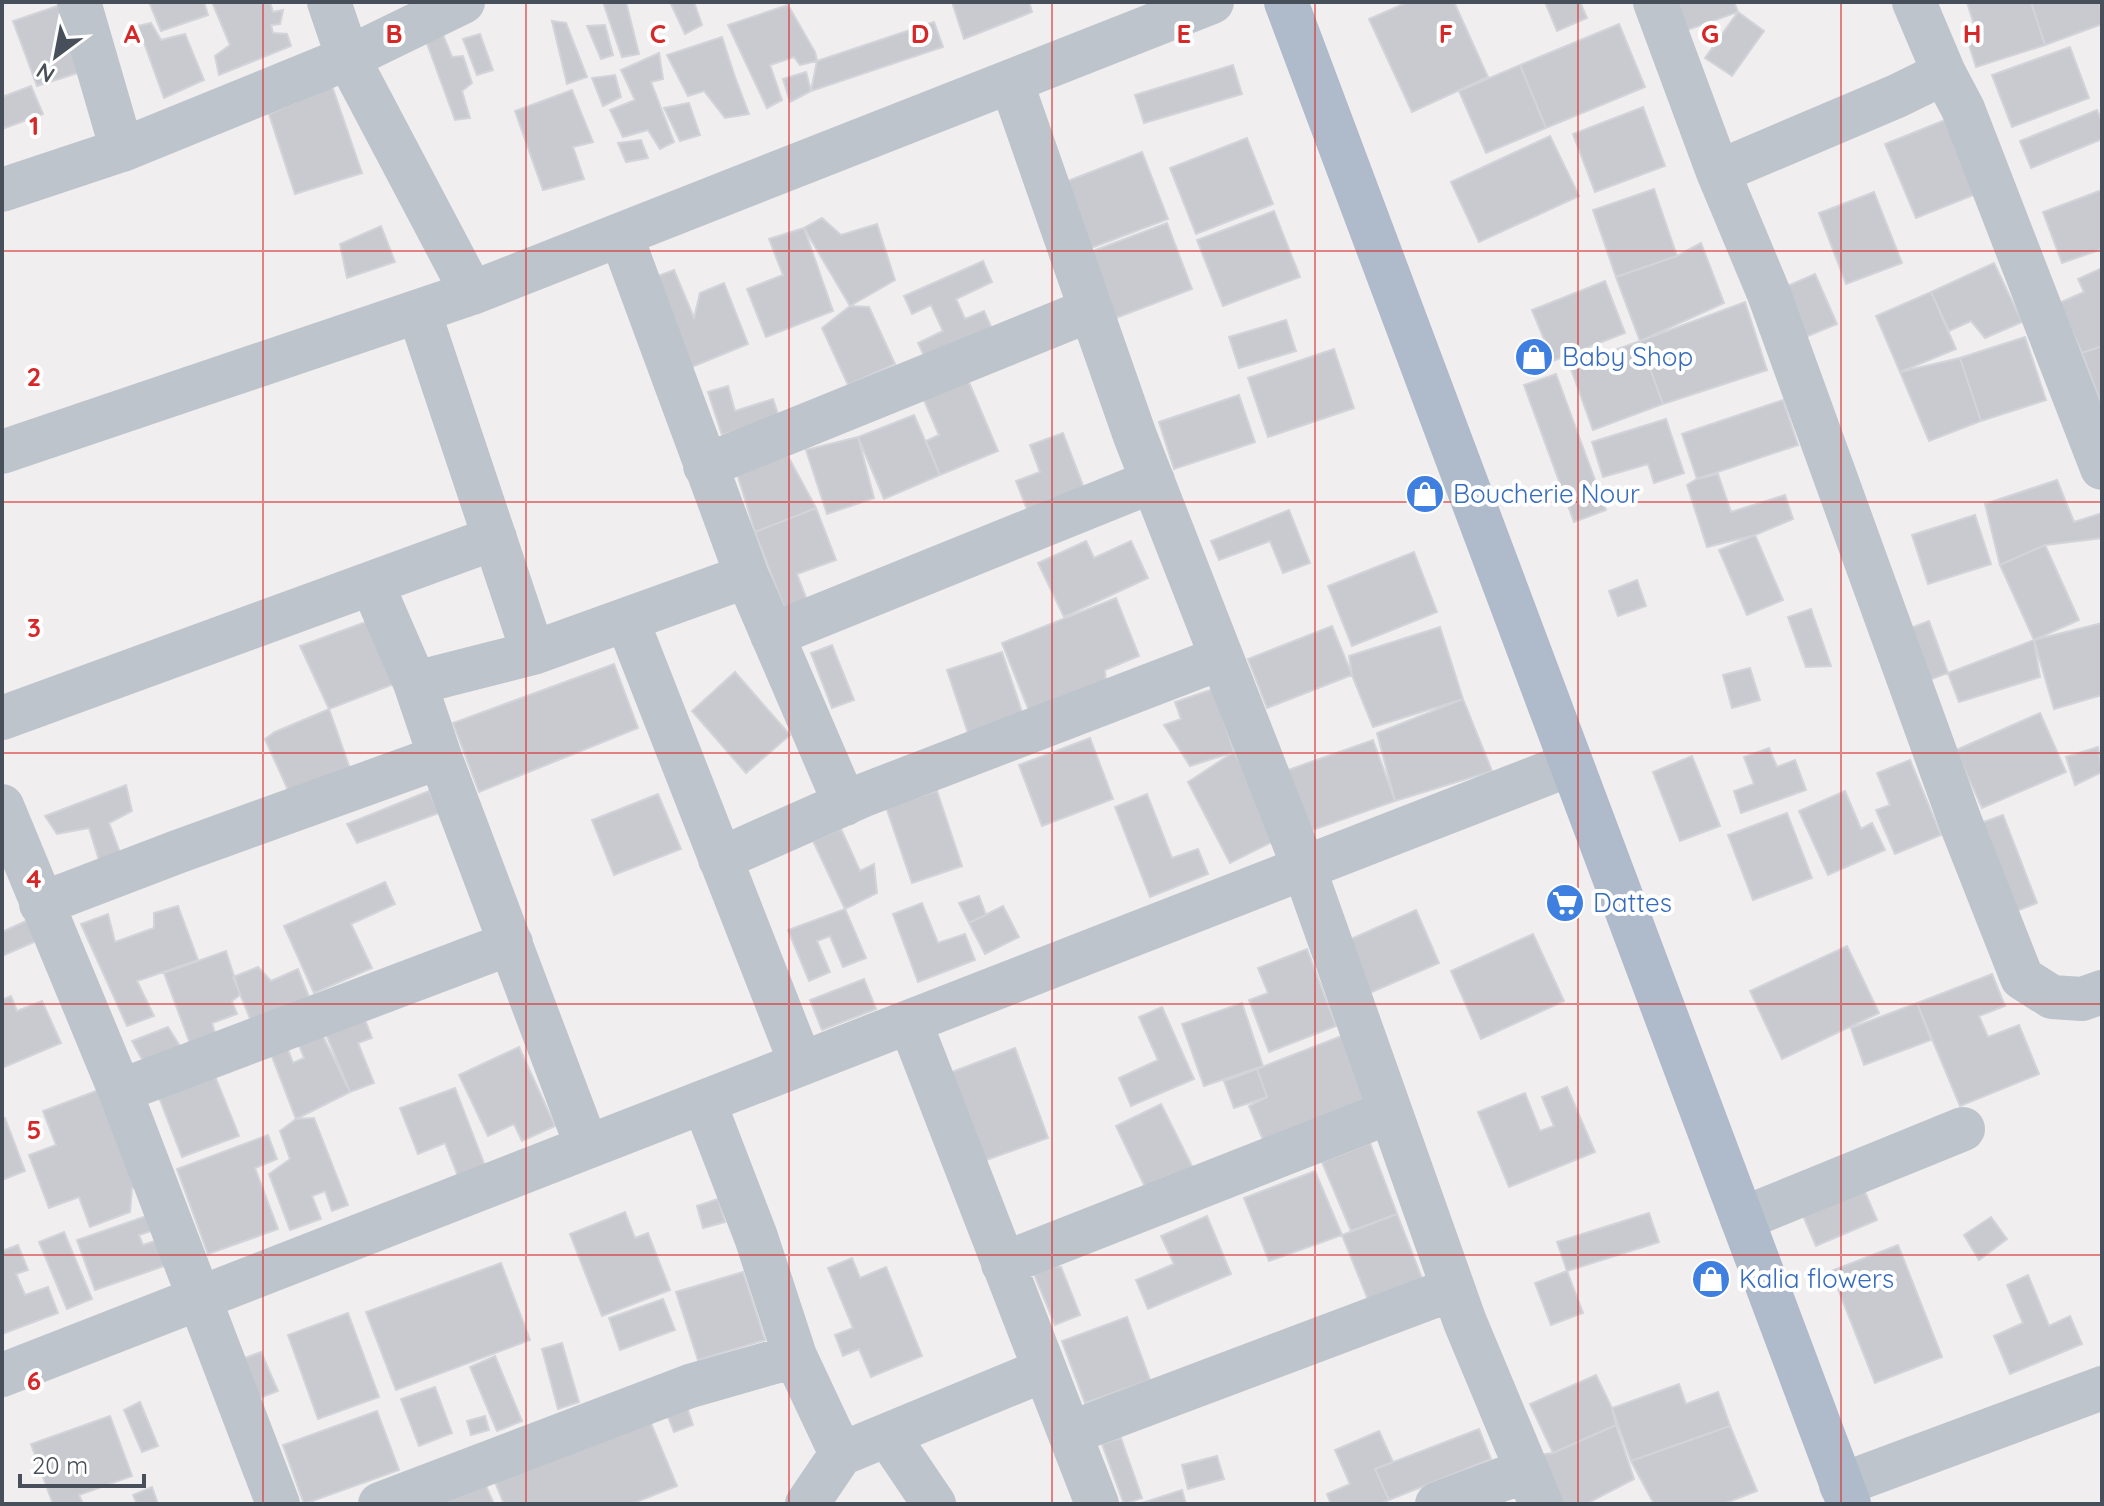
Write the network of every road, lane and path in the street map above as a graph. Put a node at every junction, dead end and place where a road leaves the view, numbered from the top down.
1 (79, 2) edge
2 (329, 2) edge
3 (463, 2) edge
4 (1212, 2) edge
5 (1286, 2) edge
6 (1655, 2) edge
7 (1914, 2) edge
8 (348, 58) junction
9 (1944, 73) junction
10 (1011, 81) junction
11 (122, 150) junction
12 (1718, 172) junction
13 (2, 190) edge
14 (621, 235) junction
15 (472, 293) junction
16 (1090, 310) junction
17 (419, 312) junction
18 (2, 452) edge
19 (705, 466) junction
20 (2102, 468) edge
21 (1153, 481) junction
22 (495, 538) junction
23 (747, 576) junction
24 (372, 584) junction
25 (627, 620) junction
26 (772, 635) junction
27 (533, 653) junction
28 (1221, 658) junction
29 (415, 683) junction
30 (2, 718) edge
31 (440, 757) junction
32 (1571, 764) junction
33 (845, 804) junction
34 (2, 806) edge
35 (720, 859) junction
36 (1304, 868) junction
37 (41, 904) junction
38 (511, 943) junction
39 (2102, 992) edge
40 (910, 1022) junction
41 (801, 1064) junction
42 (120, 1091) junction
43 (704, 1102) junction
44 (1390, 1112) junction
45 (1963, 1129) dead end
46 (587, 1147) junction
47 (1742, 1219) junction
48 (1003, 1264) junction
49 (1453, 1289) junction
50 (200, 1299) junction
51 (795, 1356) junction
52 (1044, 1370) junction
53 (2, 1375) edge
54 (2102, 1388) edge
55 (1070, 1433) junction
56 (888, 1436) junction
57 (841, 1454) junction
58 (1534, 1487) edge
59 (1845, 1495) edge
60 (278, 1504) edge
61 (380, 1504) edge
62 (807, 1504) edge
63 (934, 1504) edge
64 (1097, 1504) edge
65 (1437, 1504) edge

1 - 11 street
2 - 8 street
3 - 8 street
4 - 10 street
5 - 32 main road
6 - 12 street
7 - 9 street
8 - 11 street
8 - 15 street
9 - 12 street
9 - 20 street
10 - 14 street
10 - 16 street
11 - 13 street
12 - 39 street
14 - 15 street
14 - 19 street
15 - 17 street
16 - 19 street
16 - 21 street
17 - 18 street
17 - 22 street
19 - 23 street
21 - 26 street
21 - 28 street
22 - 24 street
22 - 27 street
23 - 25 street
23 - 26 street
24 - 29 street
24 - 30 street
25 - 27 street
25 - 35 street
26 - 33 street
27 - 29 street
28 - 33 street
28 - 36 street
29 - 31 street
31 - 37 street
31 - 38 street
32 - 36 street
32 - 47 main road
33 - 35 street
34 - 37 street
35 - 41 street
36 - 40 street
36 - 44 street
37 - 42 street
38 - 42 street
38 - 46 street
40 - 41 street
40 - 48 street
41 - 43 street
42 - 50 street
43 - 46 street
43 - 51 street
44 - 48 street
44 - 49 street
45 - 47 street
46 - 50 street
47 - 59 main road
48 - 52 street
49 - 55 street
49 - 58 street
50 - 53 street
50 - 60 street
51 - 57 street
51 - 61 street
52 - 55 street
52 - 56 street
54 - 59 street
55 - 64 street
56 - 57 street
56 - 63 street
57 - 62 street
58 - 65 street

